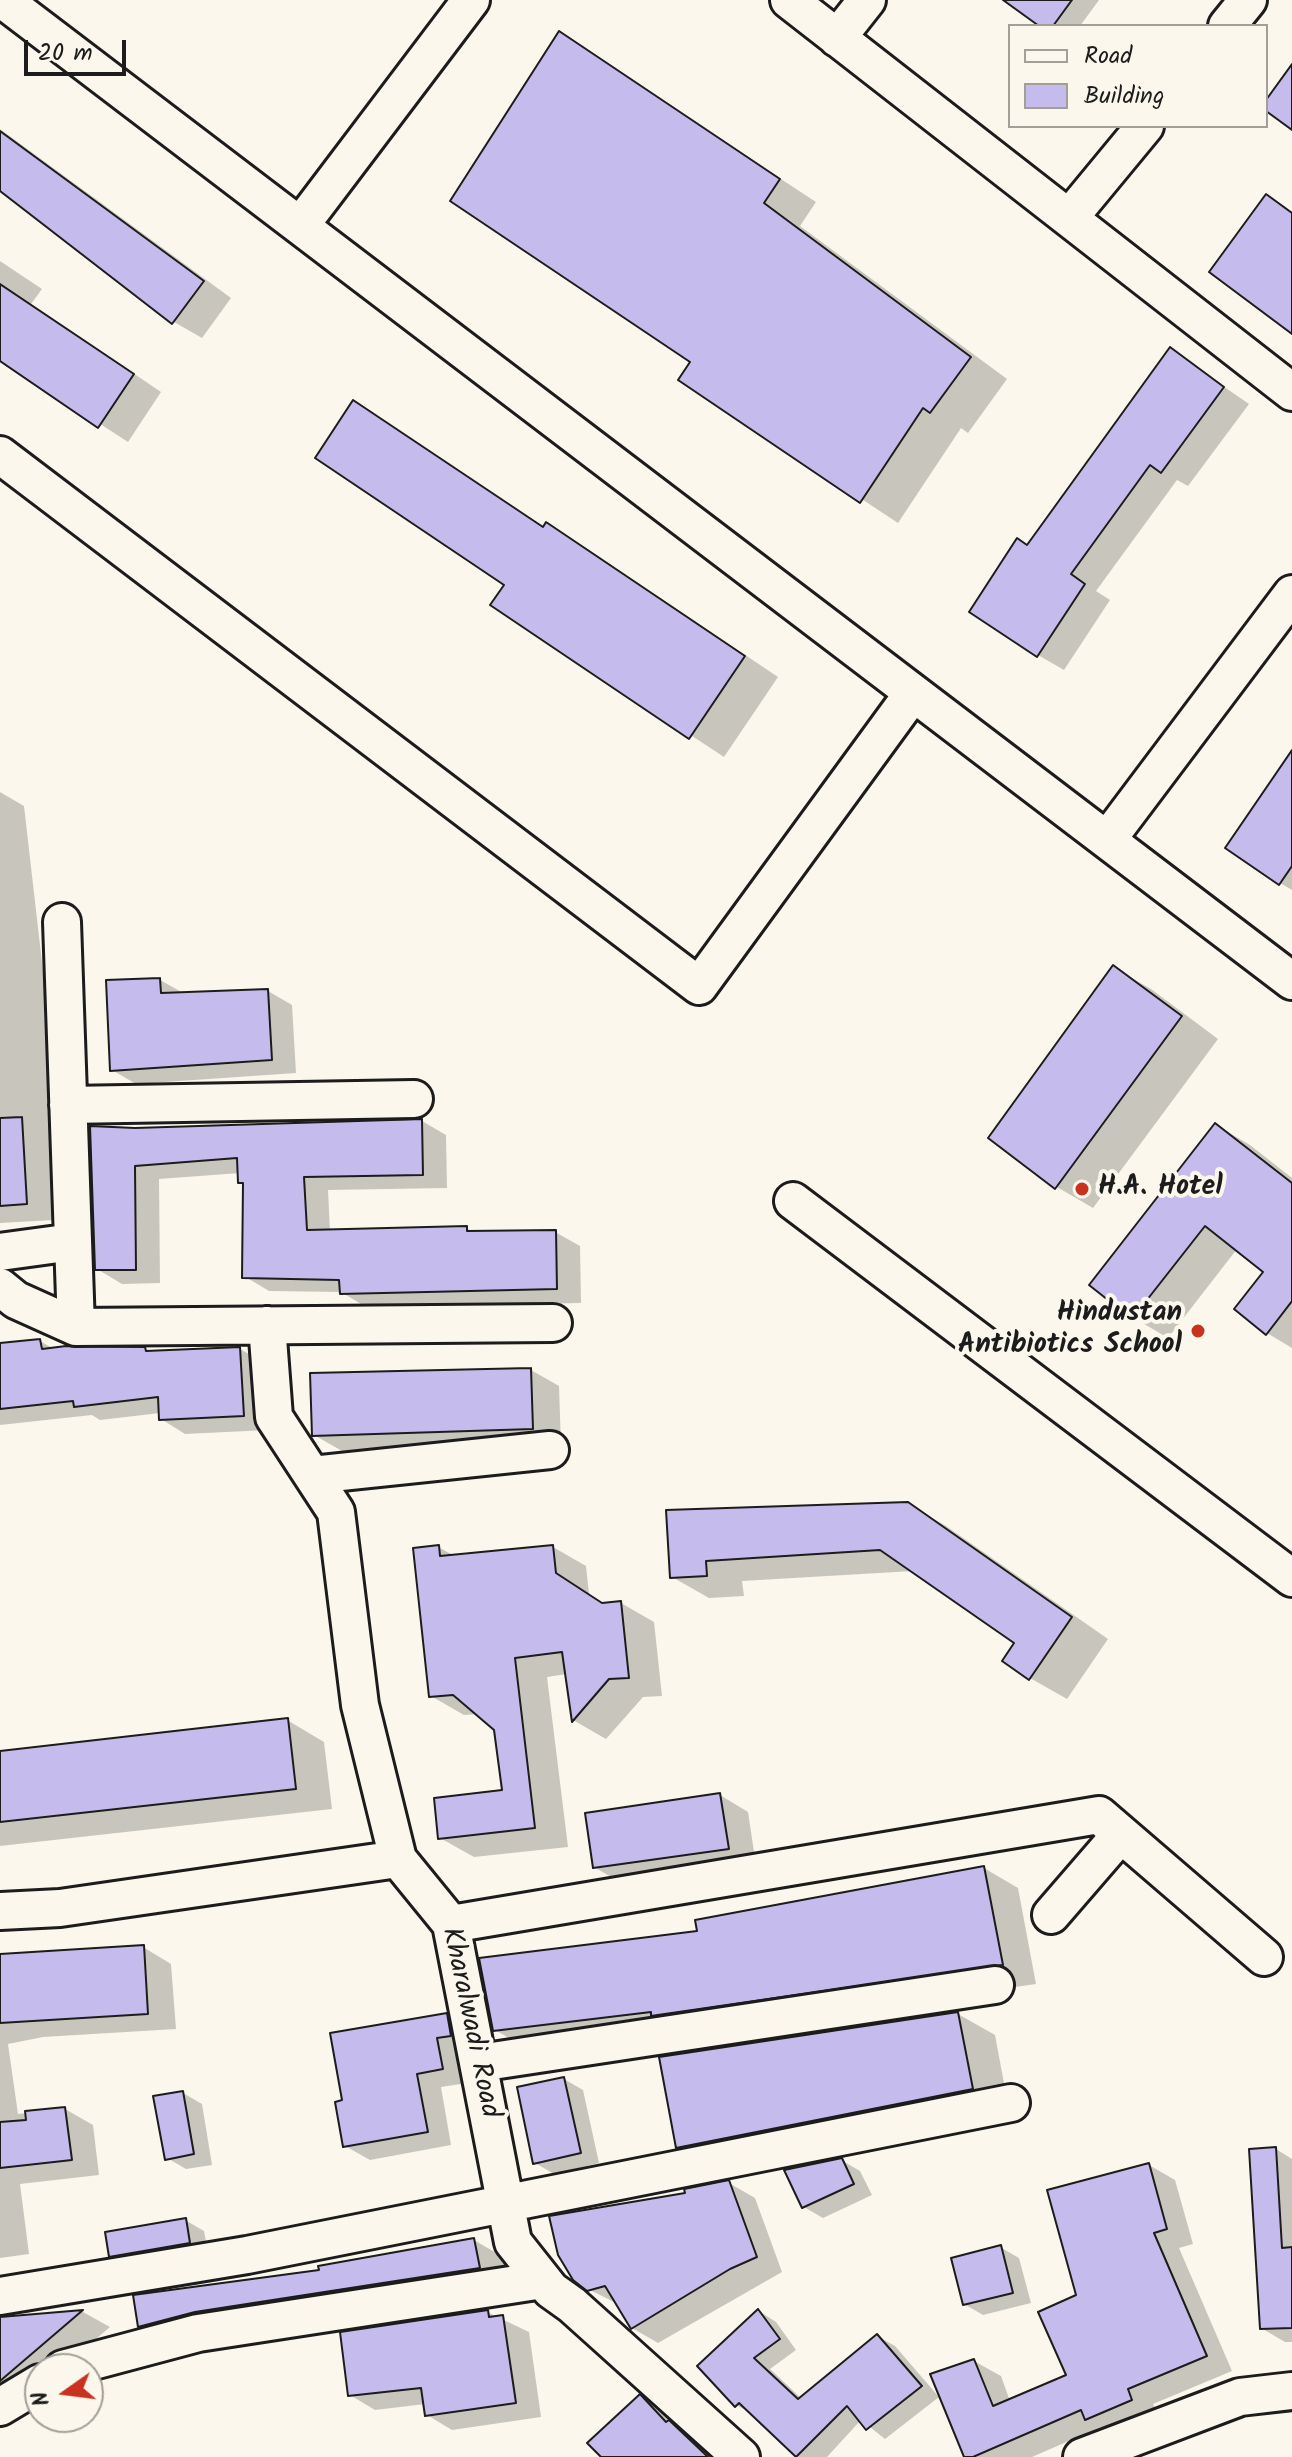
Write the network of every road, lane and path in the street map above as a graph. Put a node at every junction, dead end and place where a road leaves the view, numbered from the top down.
1 (3, 0) edge
2 (471, 0) edge
3 (789, 0) edge
4 (867, 0) edge
5 (1248, 0) edge
6 (1229, 24) edge
7 (837, 38) junction
8 (1143, 128) edge
9 (1069, 218) junction
10 (300, 226) junction
11 (1292, 392) edge
12 (0, 455) edge
13 (1292, 594) edge
14 (913, 693) junction
15 (1107, 840) junction
16 (62, 922) dead end
17 (1292, 981) edge
18 (414, 1099) dead end
19 (68, 1105) junction
20 (793, 1201) dead end
21 (73, 1242) junction
22 (0, 1252) edge
23 (0, 1287) edge
24 (553, 1323) dead end
25 (267, 1325) junction
26 (76, 1327) junction
27 (550, 1450) dead end
28 (312, 1475) junction
29 (1292, 1578) edge
30 (1110, 1825) junction
31 (398, 1859) junction
32 (0, 1911) edge
33 (1051, 1915) dead end
34 (451, 1924) junction
35 (1264, 1957) dead end
36 (995, 1985) dead end
37 (479, 2063) junction
38 (1011, 2103) dead end
39 (505, 2201) junction
40 (543, 2280) junction
41 (0, 2296) edge
42 (104, 2358) edge
43 (1292, 2391) edge
44 (24, 2393) edge
45 (0, 2407) edge
46 (741, 2457) edge
47 (1082, 2457) edge

1 - 10 street
2 - 10 street
3 - 7 street
4 - 7 street
5 - 6 street
7 - 9 street
8 - 9 street
9 - 11 street
10 - 14 street
12 - 14 street
13 - 15 street
14 - 15 street
15 - 17 street
16 - 19 street
18 - 19 street
19 - 21 street
20 - 29 street
21 - 22 street
21 - 26 street
23 - 26 street
24 - 25 street
25 - 26 street
25 - 28 street
27 - 28 street
28 - 31 street
30 - 33 street
30 - 34 street
30 - 35 street
31 - 32 street
31 - 34 street, Kharalwadi Road
34 - 37 street, Kharalwadi Road
36 - 37 street
37 - 39 street, Kharalwadi Road
38 - 39 street
39 - 40 street, Kharalwadi Road
39 - 41 street
40 - 42 street
40 - 46 street, Kharalwadi Road
43 - 47 street
44 - 45 street

